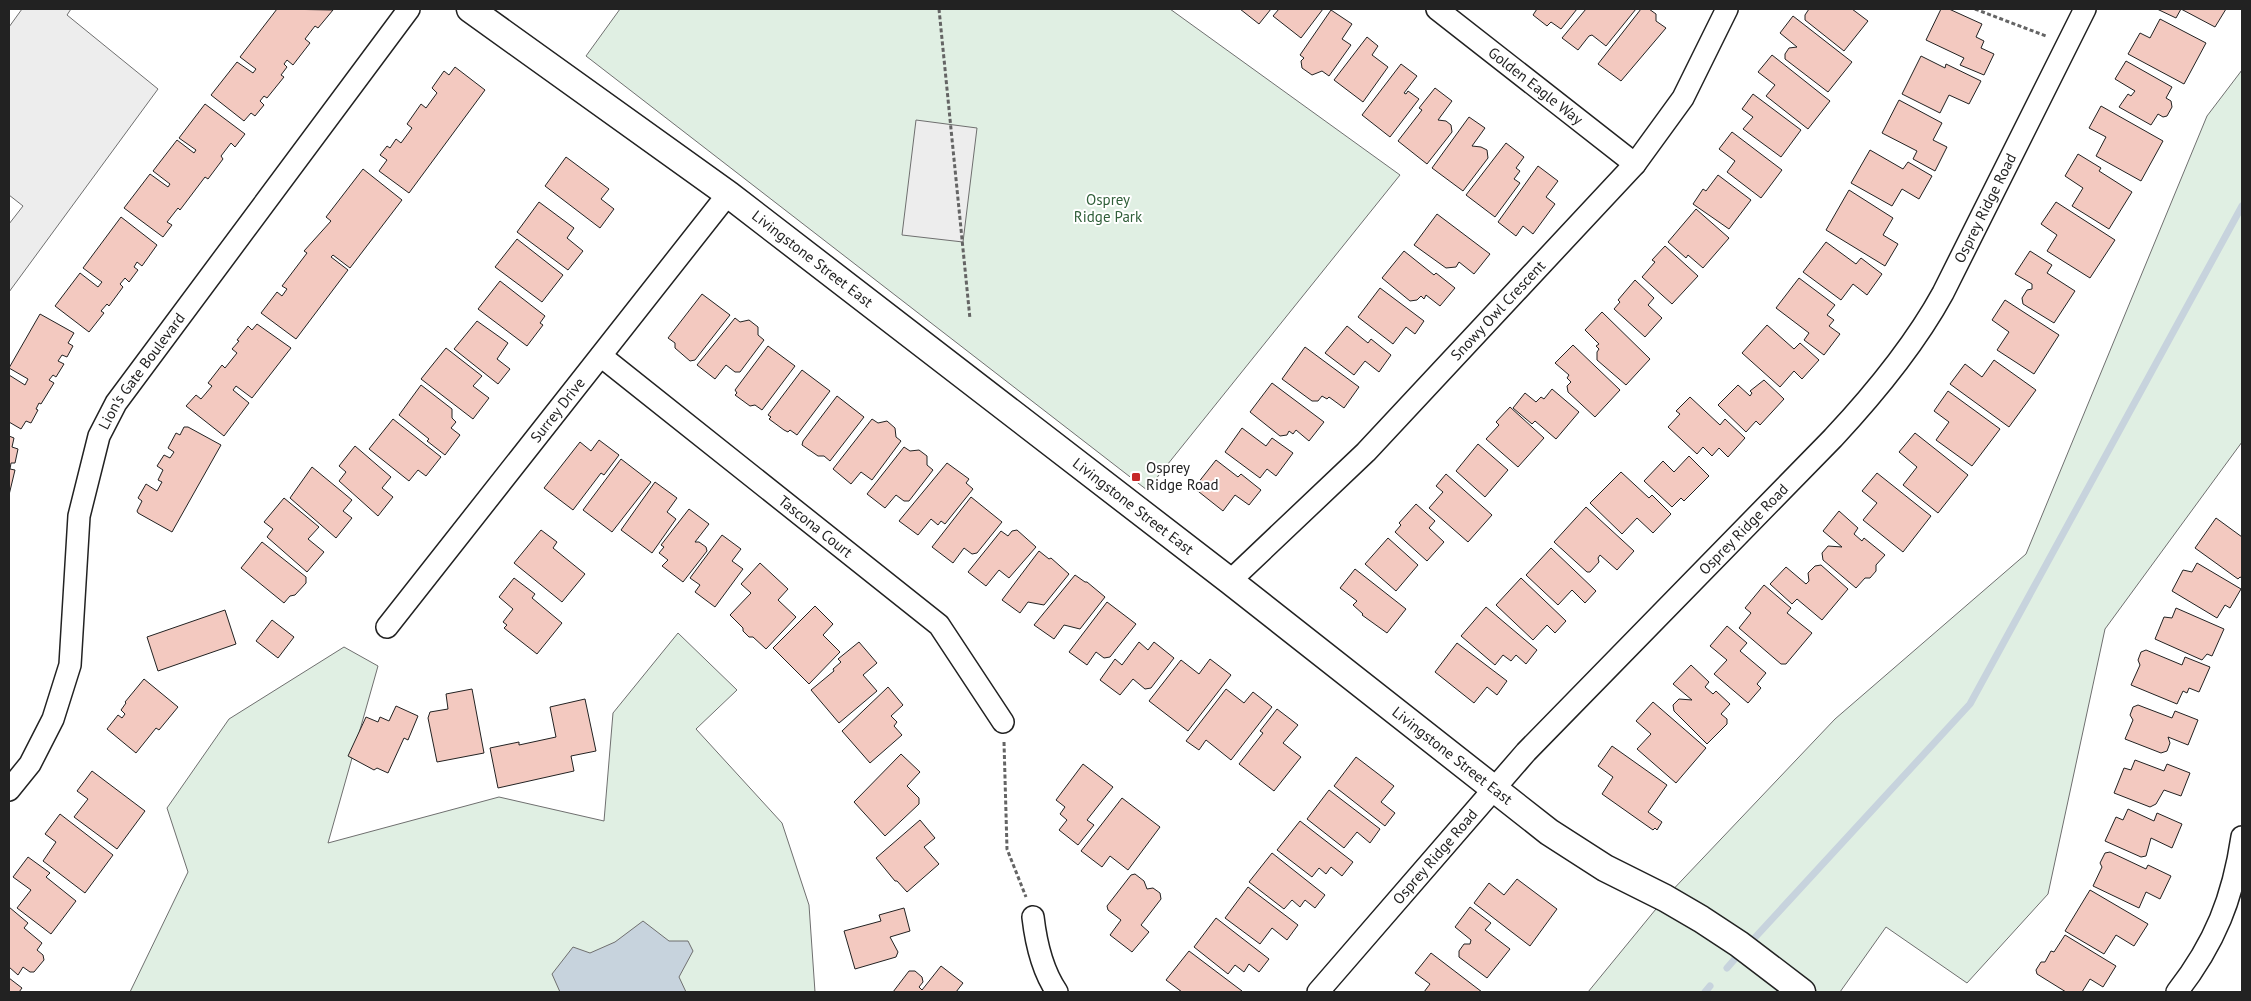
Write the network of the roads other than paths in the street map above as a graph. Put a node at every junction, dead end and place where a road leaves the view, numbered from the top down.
1 (409, 9) edge
2 (470, 9) edge
3 (1436, 9) edge
4 (1726, 9) edge
5 (2085, 9) edge
6 (1635, 164) junction
7 (728, 194) junction
8 (602, 356) junction
9 (1230, 581) junction
10 (388, 627) dead end
11 (1003, 722) road end
12 (1492, 788) junction
13 (9, 790) edge
14 (2242, 837) edge
15 (1033, 917) road end
16 (1057, 992) edge
17 (1318, 992) edge
18 (1802, 992) edge
19 (2177, 992) edge

1 - 13 street, Lion's Gate Boulevard
2 - 7 street, Livingstone Street East
3 - 6 street, Golden Eagle Way
4 - 6 street, Snowy Owl Crescent
5 - 12 street, Osprey Ridge Road
6 - 9 street, Snowy Owl Crescent
7 - 8 street, Surrey Drive
7 - 9 street, Livingstone Street East
8 - 10 street, Surrey Drive
8 - 11 street, Tascona Court
9 - 12 street, Livingstone Street East
12 - 17 street, Osprey Ridge Road
12 - 18 street, Livingstone Street East
14 - 19 street
15 - 16 street

